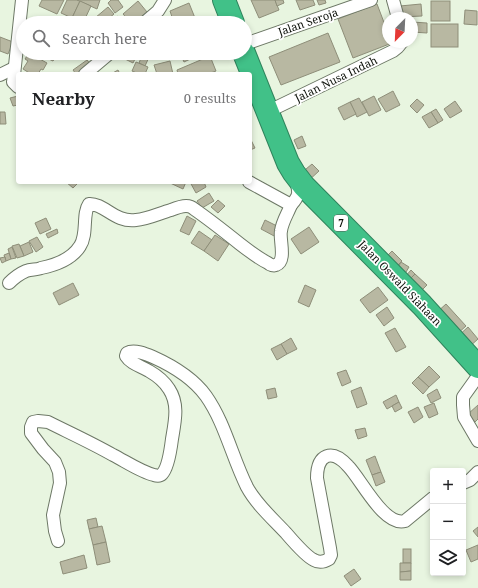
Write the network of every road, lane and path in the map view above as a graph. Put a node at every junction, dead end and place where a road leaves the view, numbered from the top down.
1 (22, 0) edge
2 (165, 0) edge
3 (224, 0) edge
4 (371, 0) edge
5 (393, 0) edge
6 (396, 12) edge
7 (20, 16) edge
8 (152, 16) edge
9 (230, 16) edge
10 (252, 42) edge
11 (397, 48) edge
12 (16, 51) edge
13 (102, 60) edge
14 (247, 60) edge
15 (14, 68) junction
16 (88, 72) edge
17 (251, 72) edge
18 (252, 74) edge
19 (0, 75) edge
20 (16, 85) edge
21 (267, 112) junction
22 (294, 174) junction
23 (252, 184) edge
24 (291, 205) junction
25 (9, 283) dead end
26 (478, 368) edge
27 (478, 376) edge
28 (478, 441) edge
29 (478, 472) edge
30 (466, 482) edge
31 (430, 501) edge
32 (58, 541) dead end

1 - 7 street
2 - 8 street
3 - 9 highway
4 - 10 street, Jalan Seroja
5 - 6 street
11 - 21 street, Jalan Nusa Indah
12 - 15 street
13 - 16 street
14 - 17 highway, Jalan Oswald Siahaan / 7
15 - 19 street
15 - 20 street
18 - 21 highway, Jalan Oswald Siahaan / 7
21 - 22 highway, Jalan Oswald Siahaan / 7
22 - 24 street
22 - 26 highway, Jalan Oswald Siahaan / 7
23 - 24 street
24 - 25 street
27 - 28 street
29 - 30 street
31 - 32 street

